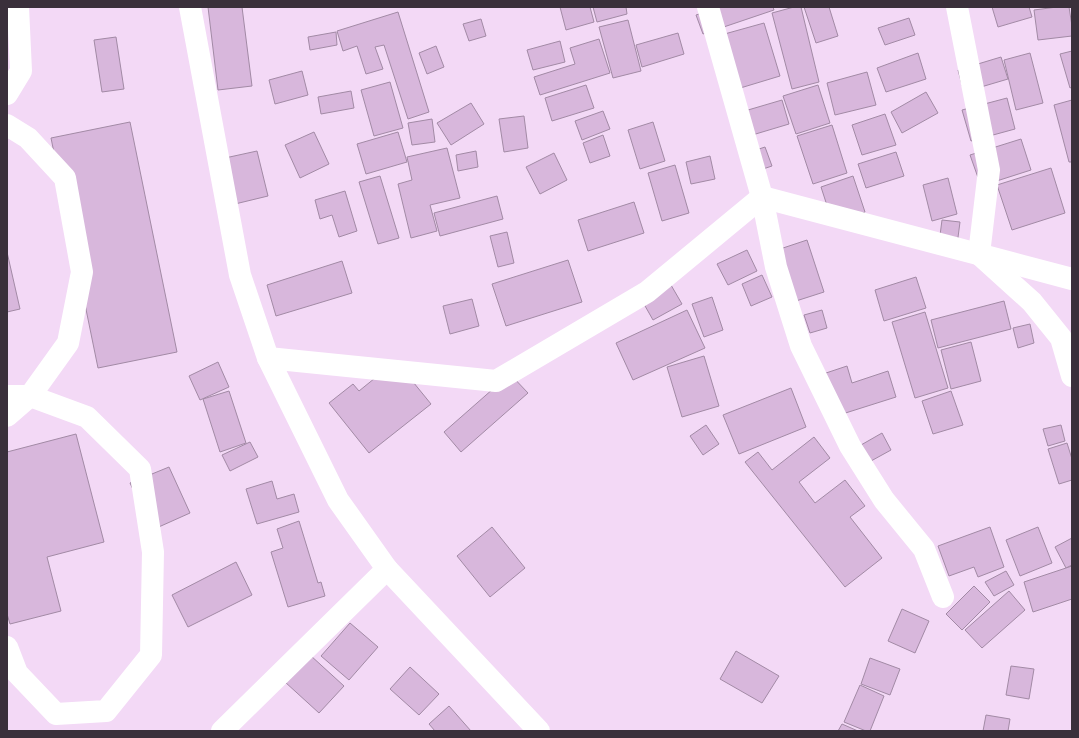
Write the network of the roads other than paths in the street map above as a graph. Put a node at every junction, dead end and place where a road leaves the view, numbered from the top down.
1 (18, 7) edge
2 (190, 7) edge
3 (708, 7) edge
4 (958, 7) edge
5 (7, 94) edge
6 (7, 125) edge
7 (762, 197) junction
8 (979, 254) junction
9 (1072, 279) edge
10 (268, 358) junction
11 (1072, 376) edge
12 (7, 396) edge
13 (30, 396) junction
14 (7, 416) edge
15 (387, 569) junction
16 (943, 597) dead end
17 (7, 647) edge
18 (540, 730) edge
19 (222, 731) edge

1 - 5 street
2 - 10 street
3 - 7 street
4 - 8 street
6 - 13 street
7 - 8 street
7 - 10 street
7 - 16 street
8 - 9 street
8 - 11 street
10 - 15 street
12 - 13 street
13 - 14 street
13 - 17 street
15 - 18 street
15 - 19 street

